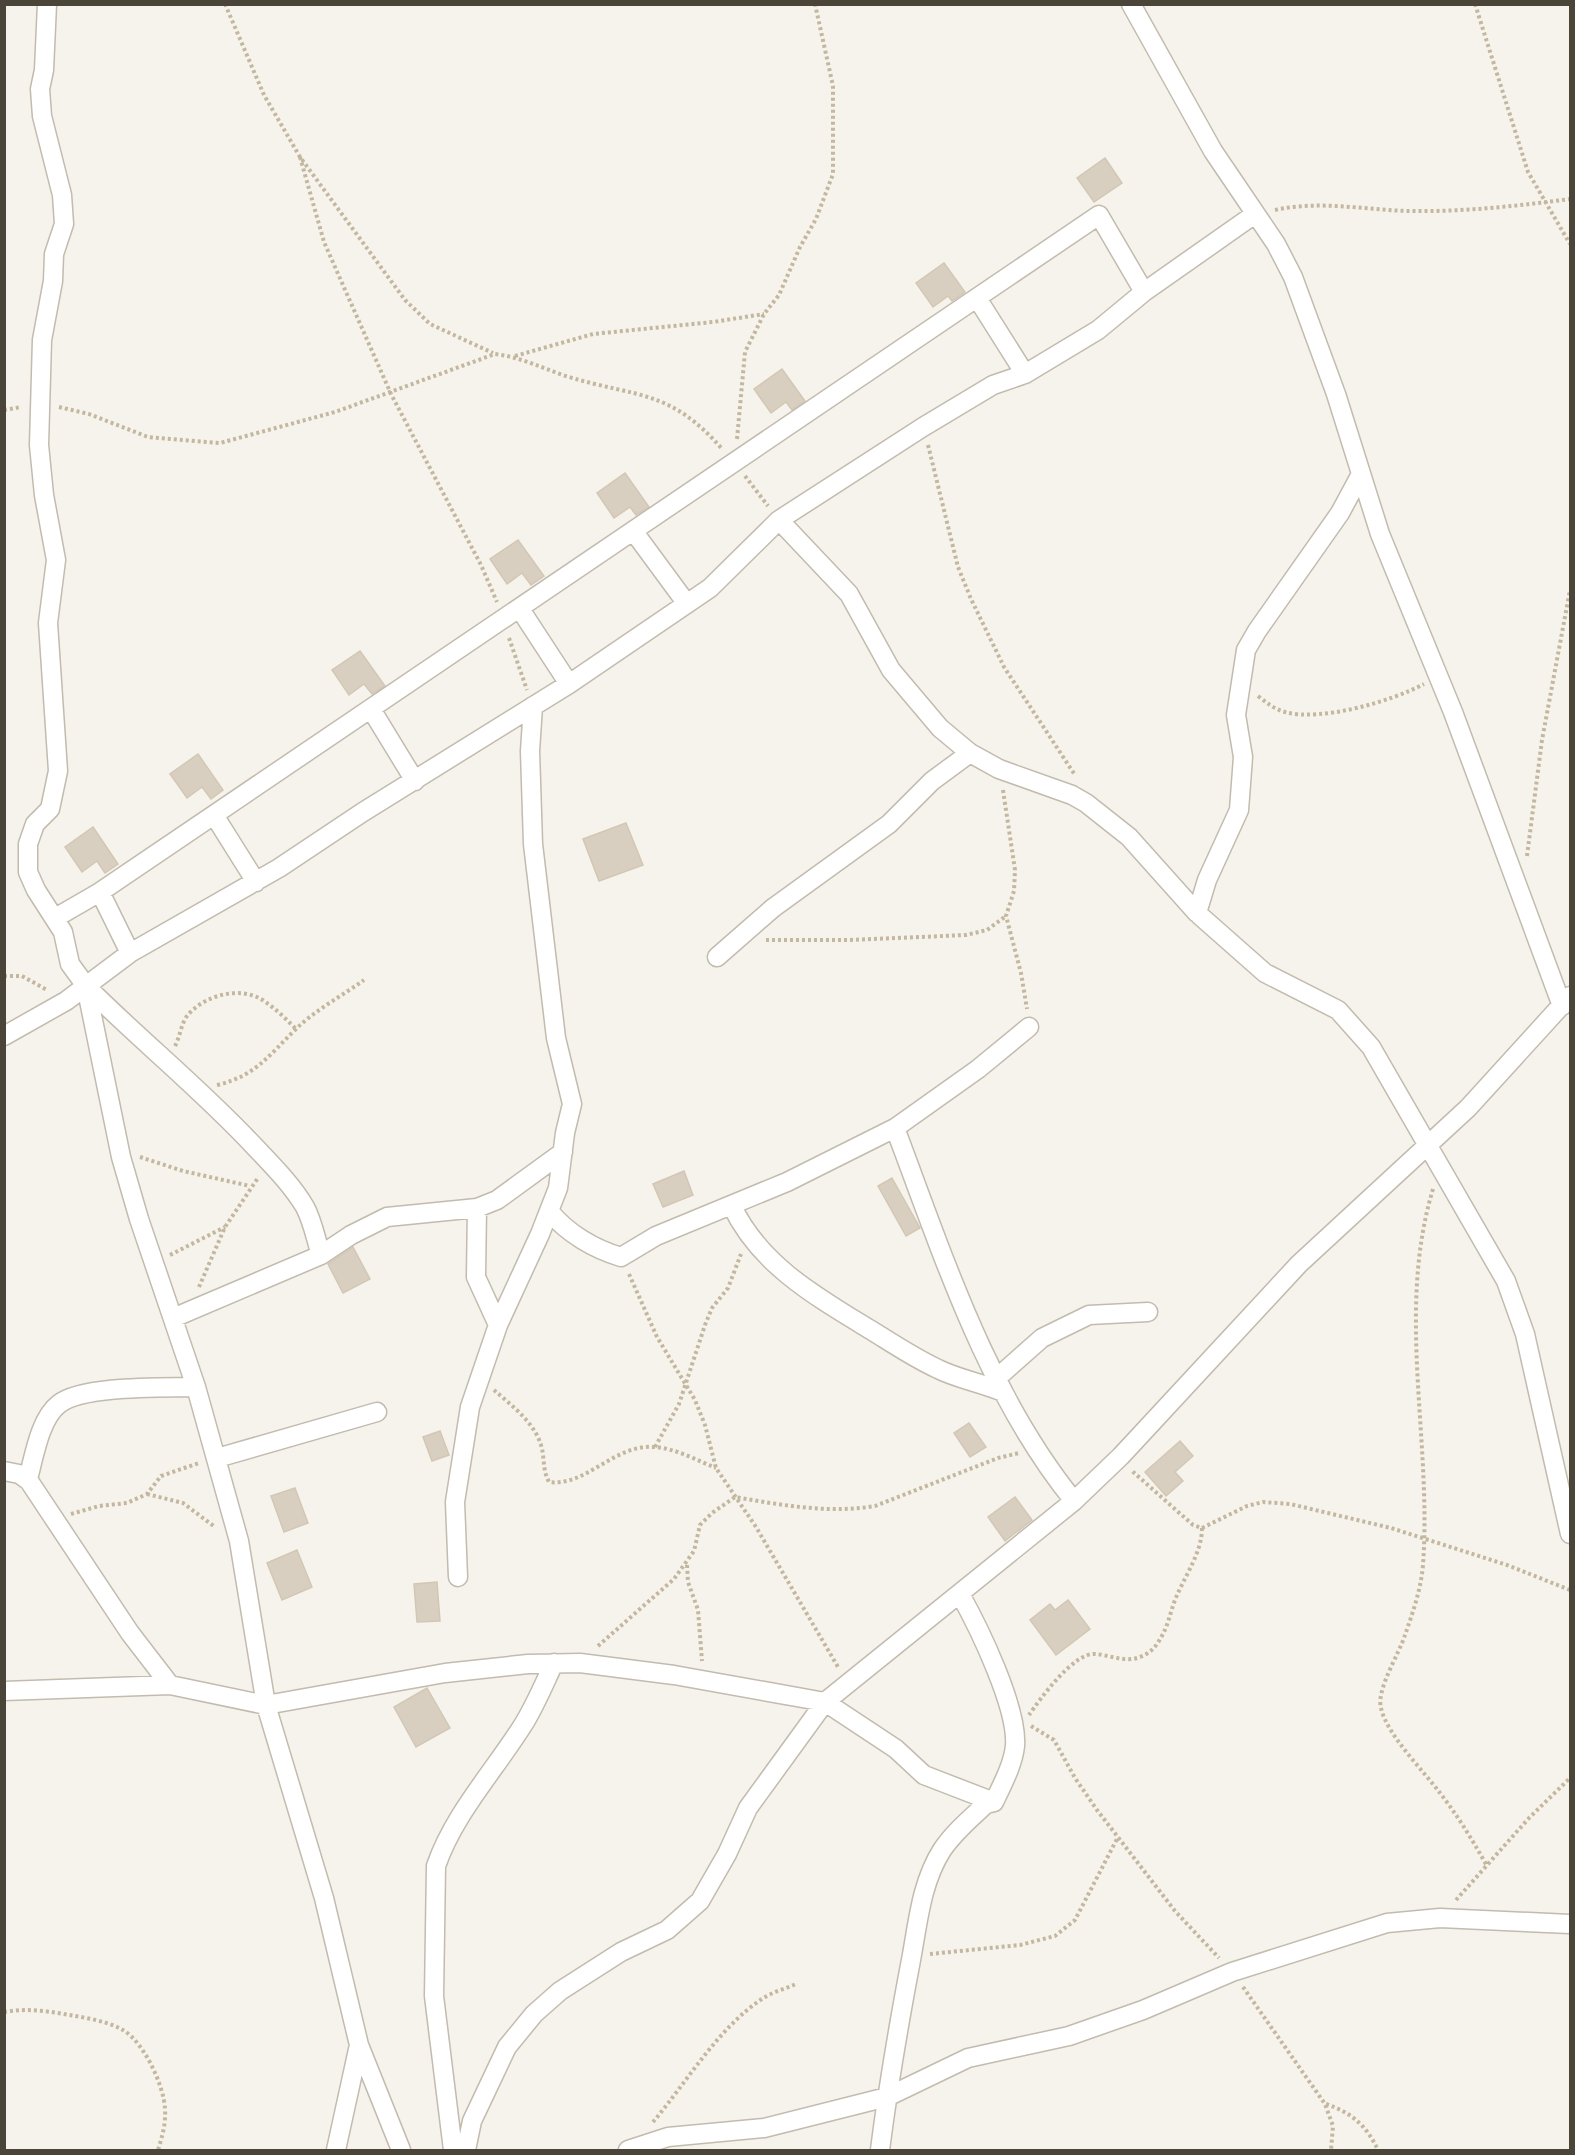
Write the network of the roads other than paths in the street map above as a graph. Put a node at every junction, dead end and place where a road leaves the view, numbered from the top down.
1 (47, 4) edge
2 (1131, 4) edge
3 (1255, 214) junction
4 (1144, 292) junction
5 (977, 298) junction
6 (1025, 374) junction
7 (1361, 474) junction
8 (779, 520) junction
9 (634, 532) junction
10 (687, 604) junction
11 (520, 609) junction
12 (569, 684) junction
13 (533, 706) junction
14 (371, 709) junction
15 (970, 753) junction
16 (415, 781) junction
17 (214, 815) junction
18 (256, 882) junction
19 (100, 892) junction
20 (1197, 913) junction
21 (55, 918) junction
22 (130, 953) junction
23 (717, 957) dead end
24 (86, 986) junction
25 (1566, 1001) edge
26 (1029, 1027) road end
27 (4, 1036) edge
28 (895, 1128) junction
29 (1428, 1143) junction
30 (563, 1152) junction
31 (732, 1206) junction
32 (477, 1208) junction
33 (550, 1212) junction
34 (321, 1256) junction
35 (1148, 1312) dead end
36 (181, 1315) junction
37 (498, 1325) junction
38 (1000, 1385) junction
39 (196, 1387) junction
40 (377, 1412) dead end
41 (217, 1458) junction
42 (4, 1471) edge
43 (28, 1479) junction
44 (1074, 1502) junction
45 (1570, 1534) edge
46 (458, 1577) dead end
47 (960, 1594) junction
48 (554, 1663) junction
49 (170, 1685) junction
50 (4, 1691) edge
51 (825, 1702) junction
52 (266, 1705) junction
53 (994, 1803) junction
54 (1570, 1924) edge
55 (359, 2045) junction
56 (887, 2097) junction
57 (336, 2151) edge
58 (401, 2151) edge
59 (453, 2151) edge
60 (466, 2151) edge
61 (628, 2151) edge
62 (880, 2151) edge

1 - 21 street
2 - 3 street
3 - 4 street
3 - 7 street
4 - 5 street
4 - 6 street
5 - 6 street
5 - 9 street
6 - 8 street
7 - 20 street
7 - 25 street
8 - 10 street
8 - 15 street
9 - 10 street
9 - 11 street
10 - 12 street
11 - 12 street
11 - 14 street
12 - 13 street
13 - 16 street
13 - 30 street
14 - 16 street
14 - 17 street
15 - 20 street
15 - 23 street
16 - 18 street
17 - 18 street
17 - 19 street
18 - 22 street
19 - 21 street
19 - 22 street
20 - 29 street
21 - 24 street
22 - 24 street
24 - 27 street
24 - 34 street
24 - 36 street
25 - 29 street
26 - 28 street
28 - 31 street
28 - 38 street
29 - 44 street
29 - 45 street
30 - 32 street
30 - 33 street
31 - 33 street
31 - 38 street
32 - 34 street
32 - 37 street
33 - 37 street
34 - 36 street
35 - 38 street
36 - 39 street
37 - 46 street
38 - 44 street
39 - 41 street
39 - 43 street
40 - 41 street
41 - 52 street
42 - 43 street
43 - 49 street
44 - 47 street
47 - 51 street
47 - 53 street
48 - 51 street
48 - 52 street
48 - 59 street
49 - 50 street
49 - 52 street
51 - 53 street
51 - 60 street
52 - 55 street
53 - 56 street
54 - 56 street
55 - 57 street
55 - 58 street
56 - 61 street
56 - 62 street

